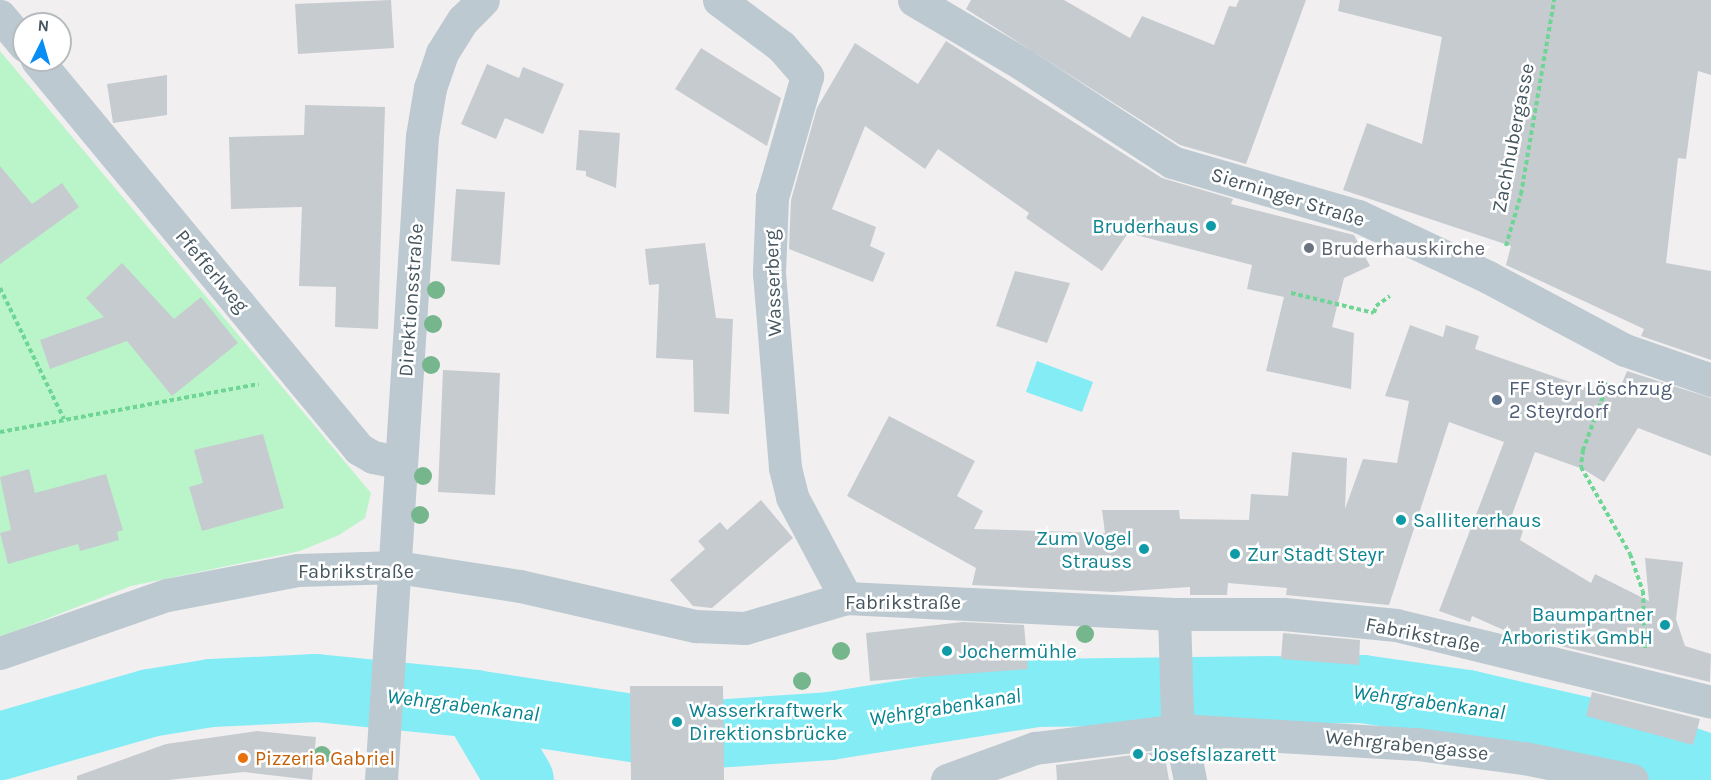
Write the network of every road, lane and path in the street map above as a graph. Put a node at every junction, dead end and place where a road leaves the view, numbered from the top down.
1 (483, 0) edge
2 (719, 0) edge
3 (914, 0) edge
4 (1554, 0) edge
5 (0, 16) edge
6 (12, 30) edge
7 (47, 72) edge
8 (1495, 281) junction
9 (0, 288) edge
10 (1291, 292) dead end
11 (1390, 296) dead end
12 (296, 372) junction
13 (1711, 380) edge
14 (1604, 391) dead end
15 (64, 418) junction
16 (0, 432) edge
17 (399, 462) junction
18 (397, 567) junction
19 (846, 598) junction
20 (1174, 627) junction
21 (0, 653) edge
22 (1643, 686) junction
23 (1711, 702) edge
24 (1178, 724) junction
25 (381, 780) edge
26 (947, 780) edge
27 (1190, 780) edge
28 (1632, 780) edge

1 - 17 street, Direktionsstraße
2 - 19 street, Wasserberg
3 - 8 street, Sierninger Straße
4 - 8 path, Zachhubergasse
5 - 6 street
7 - 12 street, Pfefferlweg
8 - 13 street, Sierninger Straße
9 - 15 path
10 - 11 path
12 - 15 path
12 - 17 street, Pfefferlweg
14 - 22 path
15 - 16 path
17 - 18 street, Direktionsstraße
18 - 19 street, Fabrikstraße
18 - 21 street, Fabrikstraße
18 - 25 street, Direktionsstraße
19 - 20 street, Fabrikstraße
20 - 22 street, Fabrikstraße
20 - 24 street
22 - 23 street, Fabrikstraße
24 - 26 street, Wehrgrabengasse
24 - 27 street
24 - 28 street, Wehrgrabengasse

